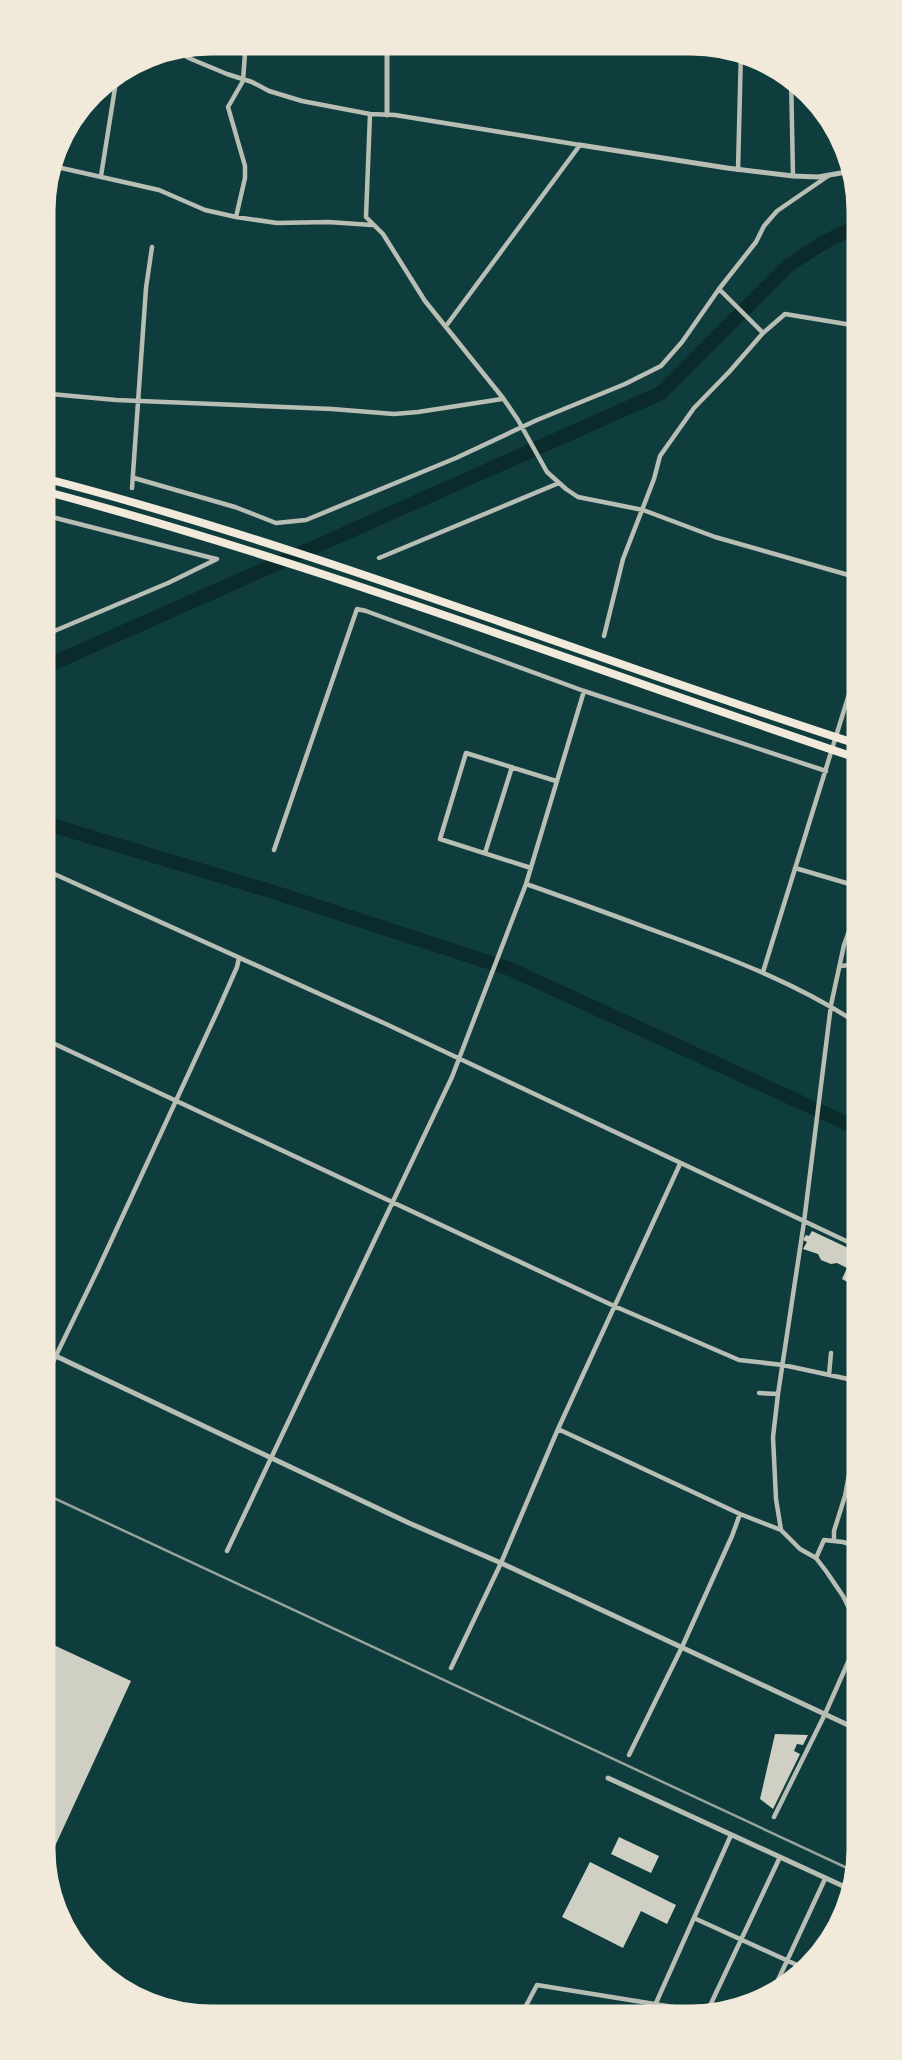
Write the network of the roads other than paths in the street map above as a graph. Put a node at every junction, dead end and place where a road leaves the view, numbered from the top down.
1 (245, 51) edge
2 (387, 51) edge
3 (181, 54) edge
4 (741, 58) edge
5 (243, 80) junction
6 (115, 82) edge
7 (791, 86) edge
8 (370, 114) junction
9 (387, 115) junction
10 (580, 145) junction
11 (57, 167) edge
12 (738, 170) junction
13 (847, 172) edge
14 (829, 175) junction
15 (101, 176) junction
16 (793, 176) junction
17 (236, 217) junction
18 (372, 225) junction
19 (152, 247) dead end
20 (719, 289) junction
21 (851, 325) edge
22 (446, 326) junction
23 (763, 332) junction
24 (51, 394) edge
25 (503, 398) junction
26 (139, 401) junction
27 (134, 478) junction
28 (51, 480) edge
29 (560, 482) junction
30 (132, 488) dead end
31 (51, 493) edge
32 (643, 510) junction
33 (51, 516) edge
34 (379, 558) dead end
35 (851, 576) edge
36 (51, 632) edge
37 (604, 636) dead end
38 (851, 688) edge
39 (584, 691) junction
40 (580, 701) dead end
41 (851, 742) edge
42 (851, 756) edge
43 (512, 767) junction
44 (826, 771) junction
45 (556, 781) junction
46 (274, 850) dead end
47 (485, 853) junction
48 (531, 868) junction
49 (795, 868) junction
50 (51, 873) edge
51 (526, 884) junction
52 (851, 884) edge
53 (851, 926) edge
54 (239, 958) junction
55 (851, 965) edge
56 (841, 966) junction
57 (763, 972) junction
58 (831, 1005) junction
59 (851, 1019) edge
60 (51, 1042) edge
61 (459, 1059) junction
62 (176, 1100) junction
63 (680, 1164) junction
64 (394, 1202) junction
65 (804, 1222) junction
66 (851, 1243) edge
67 (614, 1306) junction
68 (831, 1353) dead end
69 (51, 1354) edge
70 (56, 1357) junction
71 (783, 1365) junction
72 (51, 1369) edge
73 (829, 1375) junction
74 (851, 1380) edge
75 (760, 1393) dead end
76 (778, 1394) junction
77 (558, 1429) junction
78 (271, 1458) junction
79 (851, 1464) edge
80 (740, 1514) junction
81 (781, 1530) junction
82 (834, 1540) junction
83 (851, 1545) edge
84 (227, 1551) dead end
85 (816, 1558) junction
86 (500, 1563) junction
87 (851, 1612) edge
88 (682, 1647) junction
89 (851, 1657) edge
90 (451, 1668) dead end
91 (825, 1714) junction
92 (851, 1726) edge
93 (629, 1755) dead end
94 (608, 1778) dead end
95 (774, 1816) dead end
96 (731, 1835) junction
97 (780, 1857) junction
98 (825, 1879) junction
99 (846, 1888) edge
100 (694, 1918) junction
101 (741, 1939) junction
102 (788, 1961) junction
103 (800, 1967) edge
104 (776, 1984) edge
105 (656, 2003) junction
106 (709, 2008) edge
107 (524, 2009) edge
108 (690, 2009) edge

1 - 5 street
2 - 9 street
3 - 5 street
4 - 12 street
5 - 8 street
5 - 17 street
6 - 15 street
7 - 16 street
8 - 9 street
8 - 18 street
9 - 10 street
10 - 12 street
10 - 22 street
11 - 15 street
12 - 16 street
13 - 14 street
14 - 16 street
14 - 20 street
15 - 17 street
17 - 18 street
18 - 22 street
19 - 26 street
20 - 23 street
20 - 27 street
21 - 23 street
22 - 25 street
23 - 32 street
24 - 26 street
25 - 26 street
25 - 29 street
26 - 27 street
27 - 30 street
28 - 41 highway
29 - 32 street
29 - 34 street
31 - 42 highway
32 - 35 street
32 - 37 street
33 - 36 street
38 - 44 street
39 - 40 street
39 - 44 street
39 - 45 street
39 - 46 street
43 - 45 street
43 - 47 street
43 - 47 street
44 - 49 street
45 - 48 street
47 - 48 street
48 - 51 street
49 - 52 street
49 - 57 street
50 - 54 street
51 - 57 street
51 - 61 street
53 - 56 street
54 - 61 street
54 - 62 street
55 - 56 street
56 - 58 street
57 - 58 street
58 - 59 street
58 - 65 street
60 - 62 street
61 - 63 street
61 - 64 street
62 - 64 street
62 - 70 street
63 - 65 street
63 - 67 street
64 - 67 street
64 - 78 street
65 - 66 street
65 - 71 street
67 - 71 street
67 - 77 street
68 - 73 street
69 - 70 street
70 - 72 street
70 - 78 street
71 - 73 street
71 - 76 street
73 - 74 street
75 - 76 street
76 - 81 street
77 - 80 street
77 - 86 street
78 - 84 street
78 - 86 street
79 - 82 street
80 - 81 street
80 - 88 street
81 - 85 street
82 - 83 street
82 - 85 street
85 - 87 street
86 - 88 street
86 - 90 street
88 - 91 street
88 - 93 street
89 - 91 street
91 - 92 street
91 - 95 street
94 - 96 street
96 - 97 street
96 - 100 street
97 - 98 street
97 - 101 street
98 - 99 street
98 - 102 street
100 - 101 street
100 - 105 street
101 - 102 street
101 - 106 street
102 - 103 street
102 - 104 street
105 - 107 street
105 - 108 street

